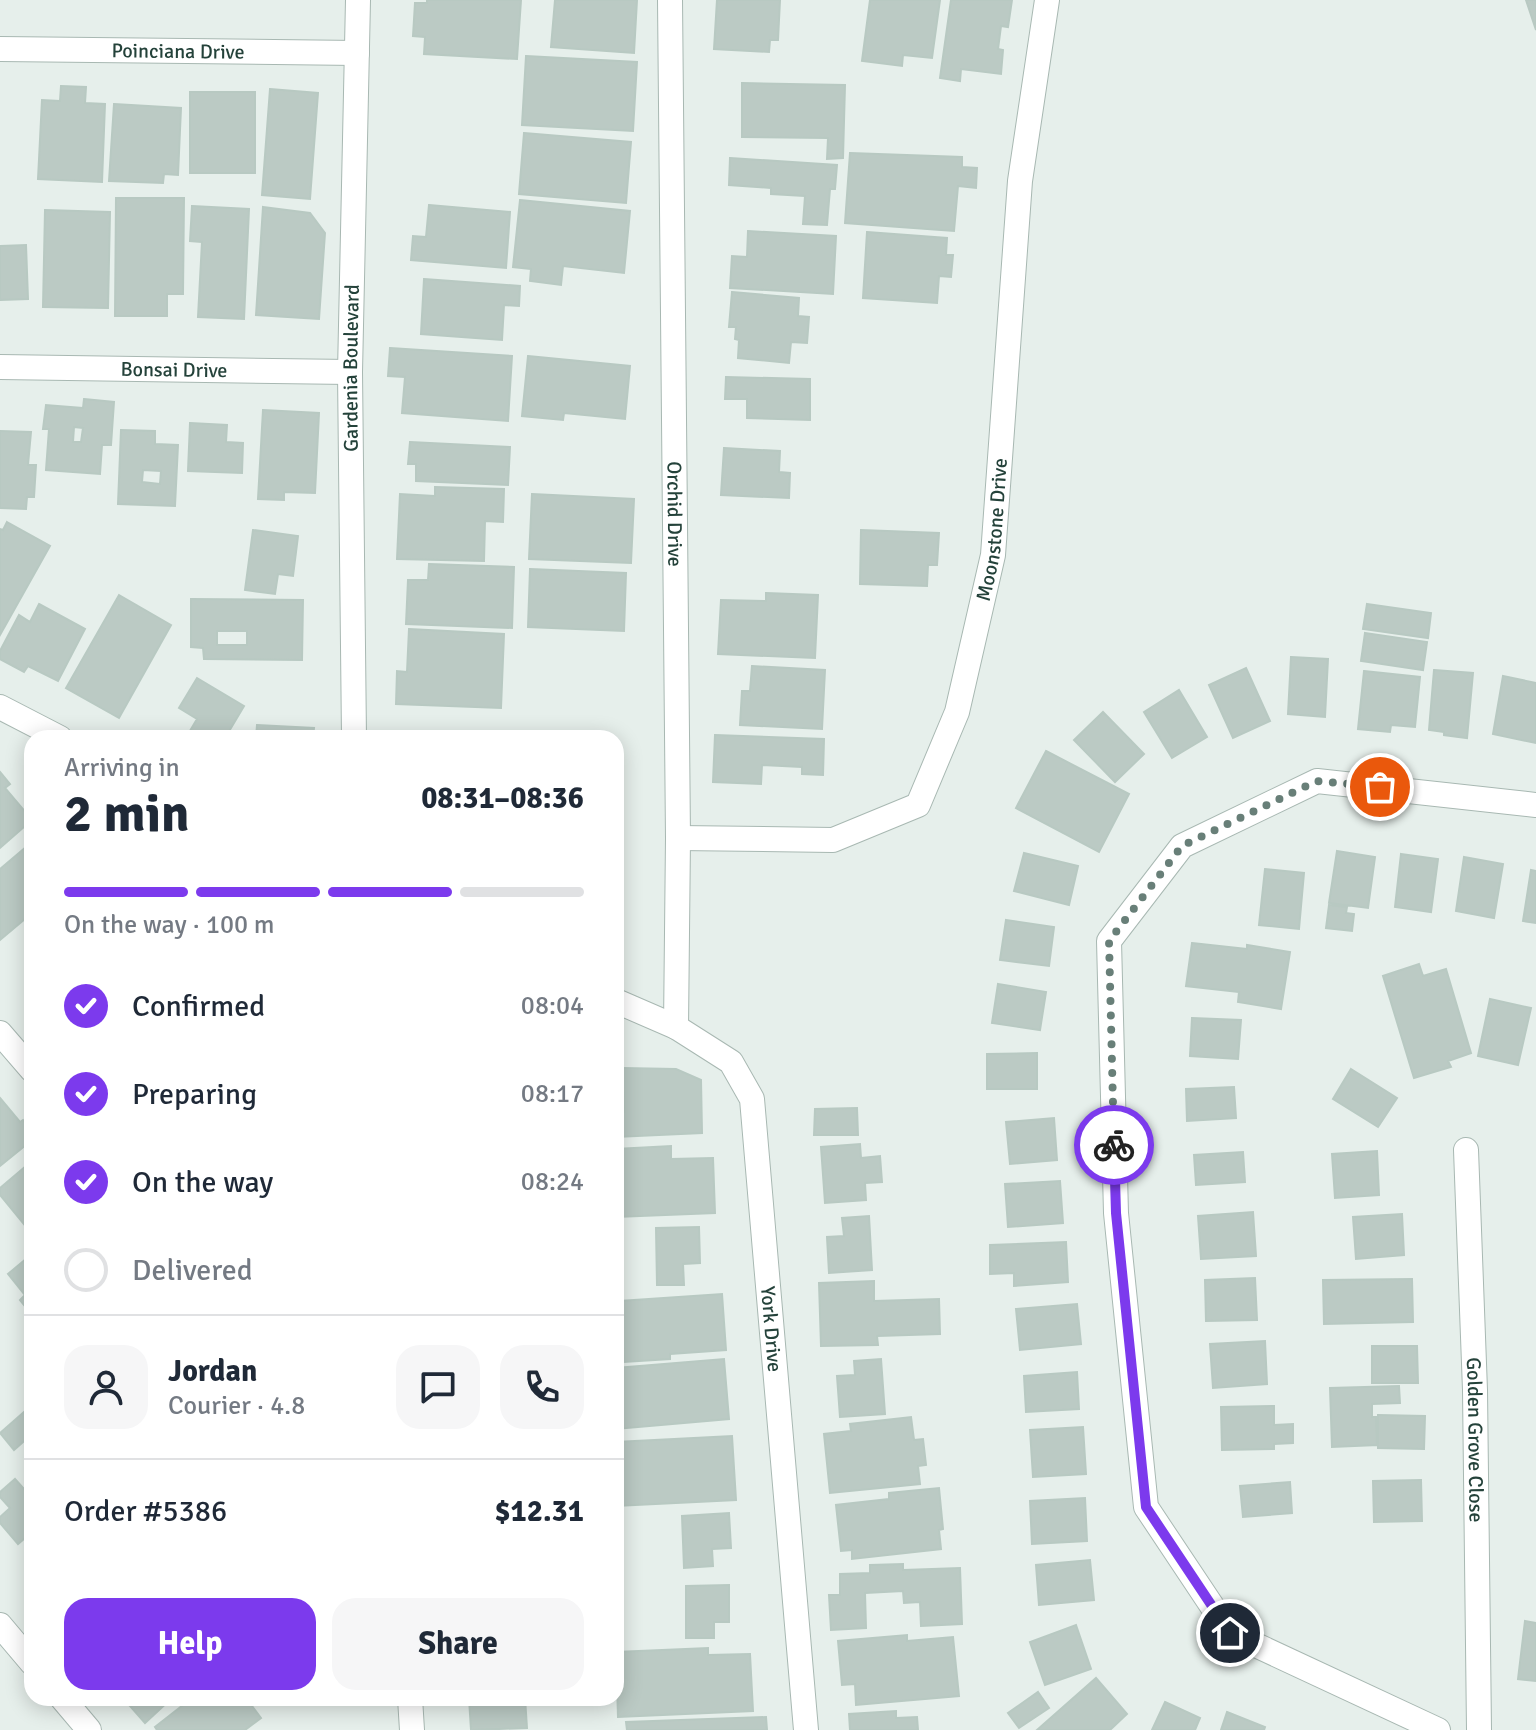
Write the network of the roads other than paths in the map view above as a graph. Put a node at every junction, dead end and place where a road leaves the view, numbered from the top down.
1 (358, 0) edge
2 (670, 0) edge
3 (1047, 0) edge
4 (0, 49) edge
5 (357, 53) junction
6 (0, 367) edge
7 (350, 372) junction
8 (0, 707) edge
9 (45, 730) edge
10 (354, 730) edge
11 (1536, 805) edge
12 (678, 838) junction
13 (624, 1004) edge
14 (676, 1027) junction
15 (0, 1033) edge
16 (24, 1061) edge
17 (1466, 1150) dead end
18 (0, 1625) edge
19 (24, 1654) edge
20 (69, 1706) edge
21 (410, 1706) edge
22 (89, 1730) edge
23 (412, 1730) edge
24 (806, 1730) edge
25 (1438, 1730) edge
26 (1479, 1730) edge

1 - 5 street, Gardenia Boulevard
2 - 12 street, Orchid Drive
3 - 12 street, Moonstone Drive
4 - 5 street, Poinciana Drive
5 - 7 street, Gardenia Boulevard
6 - 7 street, Bonsai Drive
7 - 10 street, Gardenia Boulevard
8 - 9 street
11 - 25 street
12 - 14 street, Orchid Drive
13 - 14 street, York Drive
14 - 24 street, York Drive
15 - 16 street
17 - 26 street, Golden Grove Close
18 - 19 street
20 - 22 street
21 - 23 street

